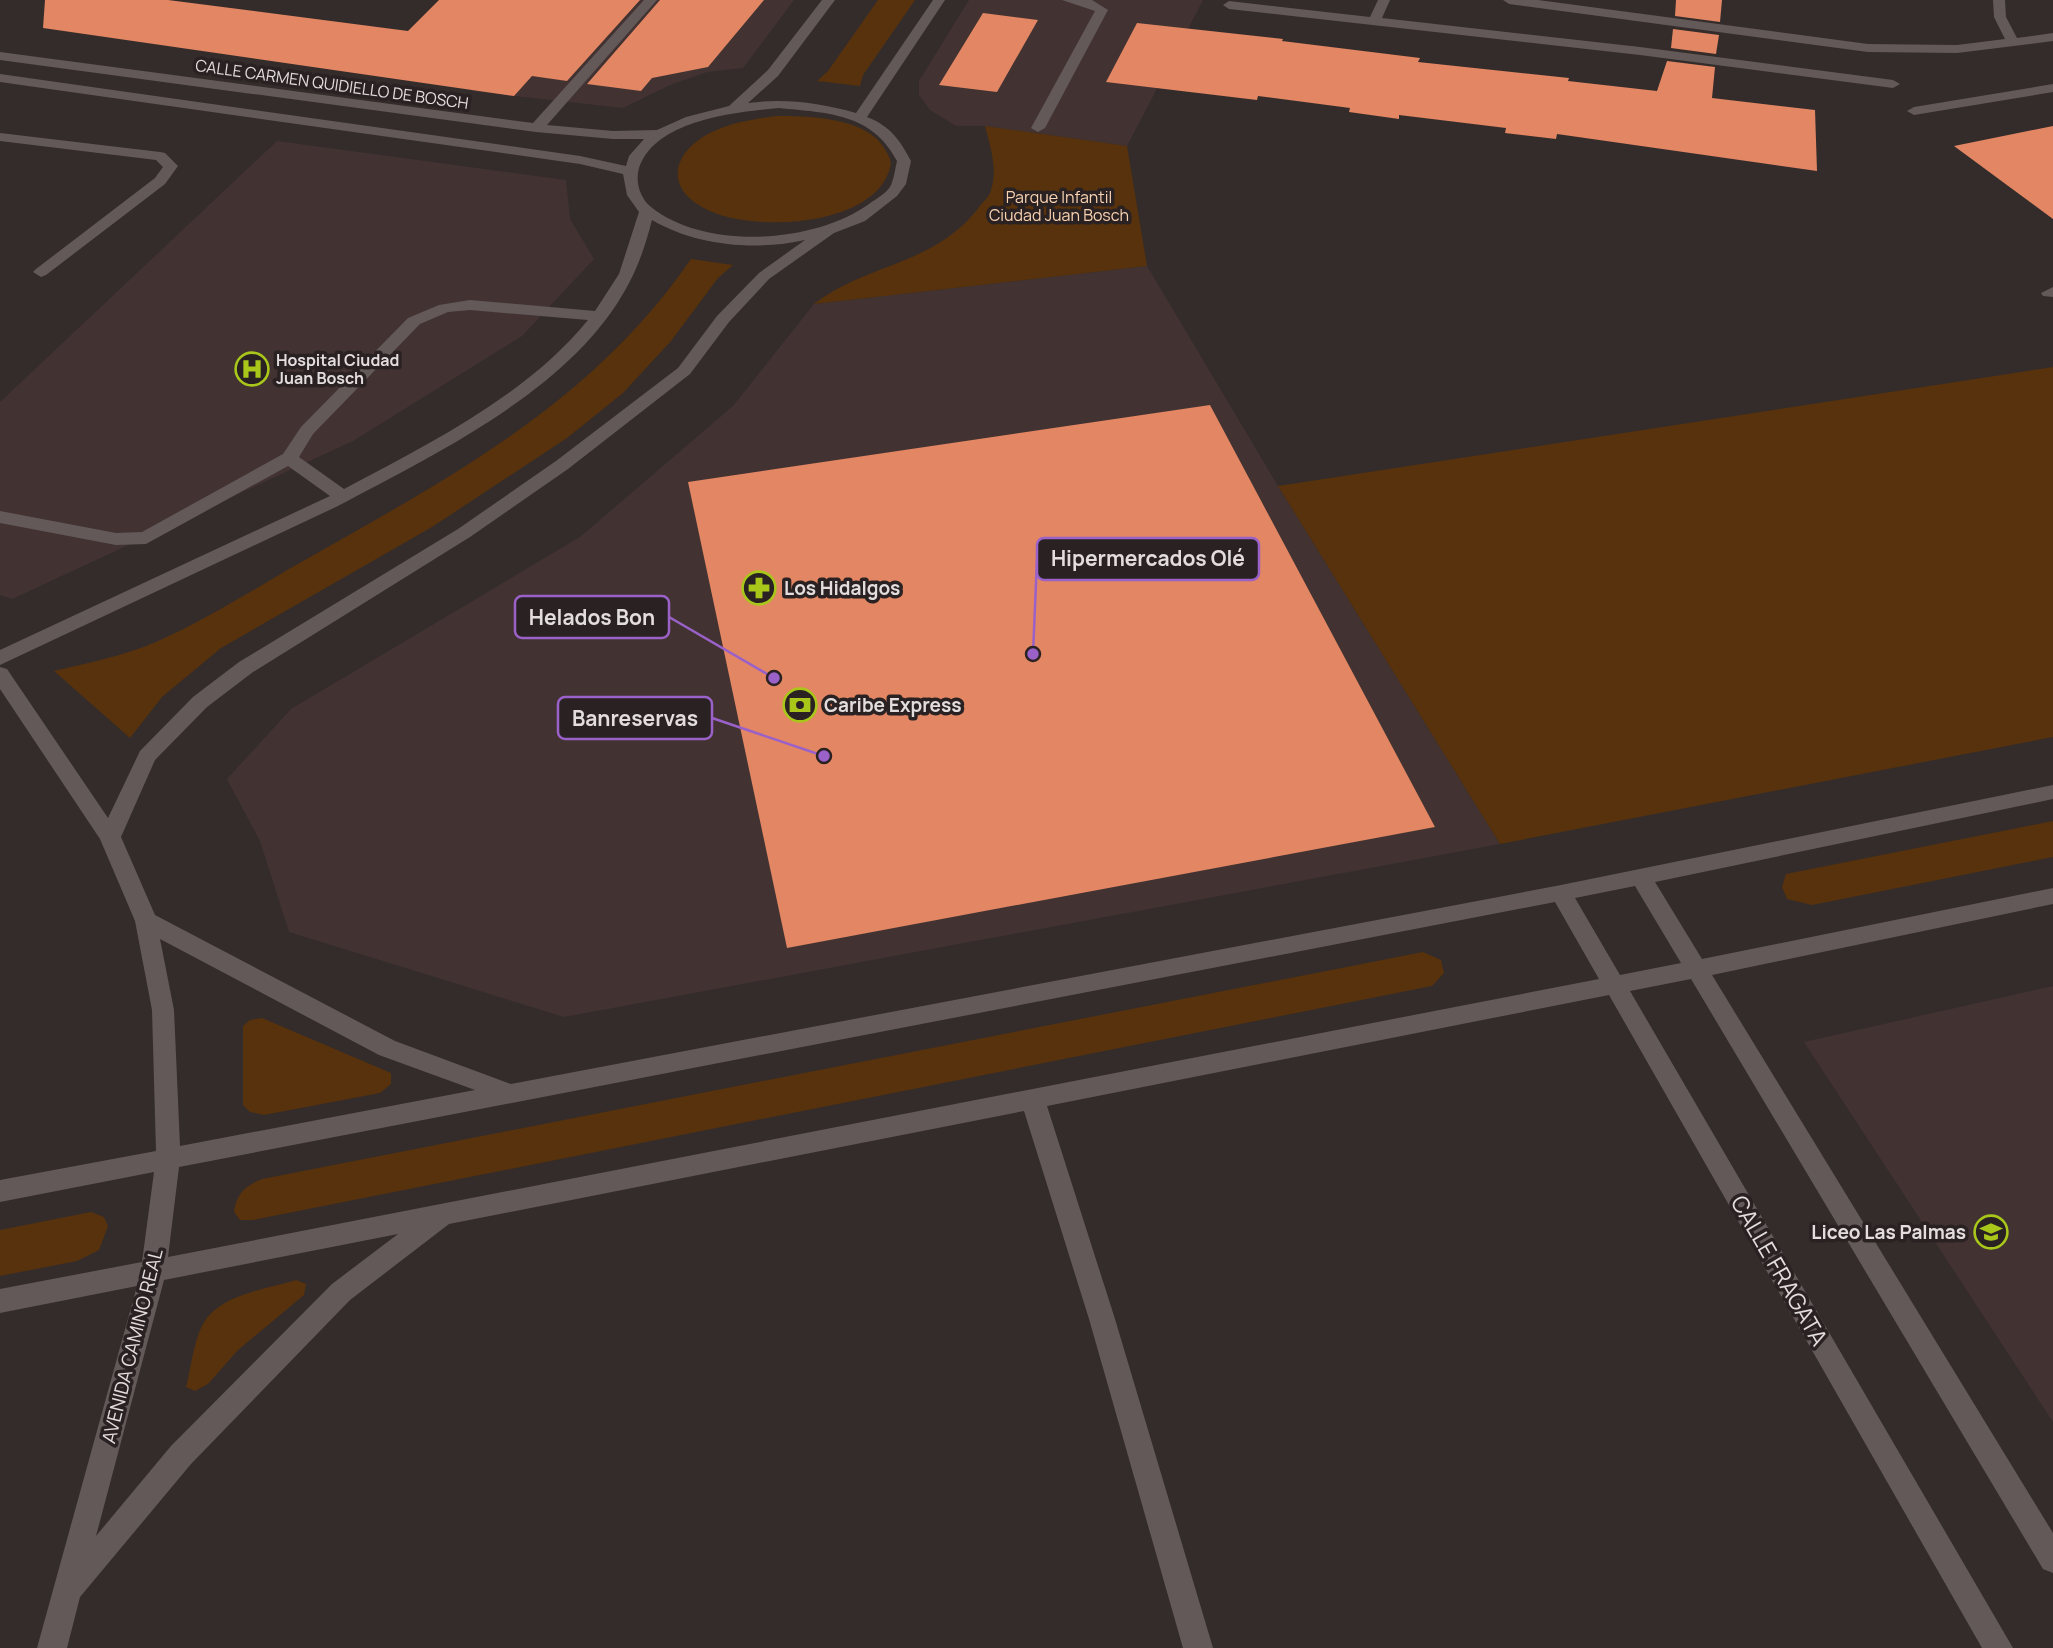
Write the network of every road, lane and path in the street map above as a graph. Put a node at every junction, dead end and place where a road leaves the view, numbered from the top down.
1 (651, 0) edge
2 (829, 0) edge
3 (939, 0) edge
4 (1068, 0) edge
5 (1384, 0) edge
6 (1509, 0) edge
7 (1999, 0) edge
8 (1229, 5) dead end
9 (1374, 21) junction
10 (2053, 37) edge
11 (2013, 42) junction
12 (0, 56) edge
13 (0, 78) edge
14 (1893, 84) dead end
15 (2053, 88) edge
16 (734, 108) junction
17 (1914, 111) dead end
18 (859, 118) junction
19 (536, 128) junction
20 (1038, 128) dead end
21 (661, 134) junction
22 (0, 137) edge
23 (630, 170) junction
24 (647, 211) junction
25 (828, 231) junction
26 (41, 271) dead end
27 (599, 316) junction
28 (289, 458) junction
29 (342, 496) junction
30 (0, 517) edge
31 (0, 658) edge
32 (0, 674) edge
33 (2053, 792) edge
34 (110, 836) junction
35 (1640, 876) junction
36 (1561, 893) junction
37 (2053, 896) edge
38 (146, 920) junction
39 (1698, 969) junction
40 (1615, 985) junction
41 (508, 1093) junction
42 (1033, 1100) junction
43 (168, 1158) junction
44 (0, 1191) edge
45 (445, 1213) junction
46 (154, 1269) junction
47 (0, 1301) edge
48 (2053, 1559) edge
49 (69, 1592) junction
50 (52, 1648) edge
51 (1198, 1648) edge
52 (1998, 1648) edge

1 - 19 street
2 - 16 street
3 - 18 street
4 - 20 street
5 - 9 street
6 - 11 street
7 - 11 street
8 - 9 street
9 - 14 street
10 - 11 street
12 - 19 street, CALLE CARMEN QUIDIELLO DE BOSCH
13 - 23 street
15 - 17 street
16 - 18 street
16 - 21 street
18 - 25 street
19 - 21 street, CALLE CARMEN QUIDIELLO DE BOSCH
21 - 23 street
22 - 26 street
23 - 24 street
24 - 25 street
24 - 27 street
25 - 34 street
27 - 28 street
27 - 29 street
28 - 29 street
28 - 30 street
29 - 31 street
32 - 34 street, AVENIDA CAMINO REAL
33 - 35 street
34 - 38 street, AVENIDA CAMINO REAL
35 - 36 street
35 - 39 street
36 - 40 street, CALLE FRAGATA
36 - 41 street
37 - 39 street
38 - 41 street
38 - 43 street, AVENIDA CAMINO REAL
39 - 40 street
39 - 48 street
40 - 42 street
40 - 52 street, CALLE FRAGATA
41 - 43 street
42 - 45 street
42 - 51 street
43 - 44 street
43 - 46 street, AVENIDA CAMINO REAL
45 - 46 street
45 - 49 street
46 - 47 street
46 - 49 street, AVENIDA CAMINO REAL
49 - 50 street, AVENIDA CAMINO REAL

